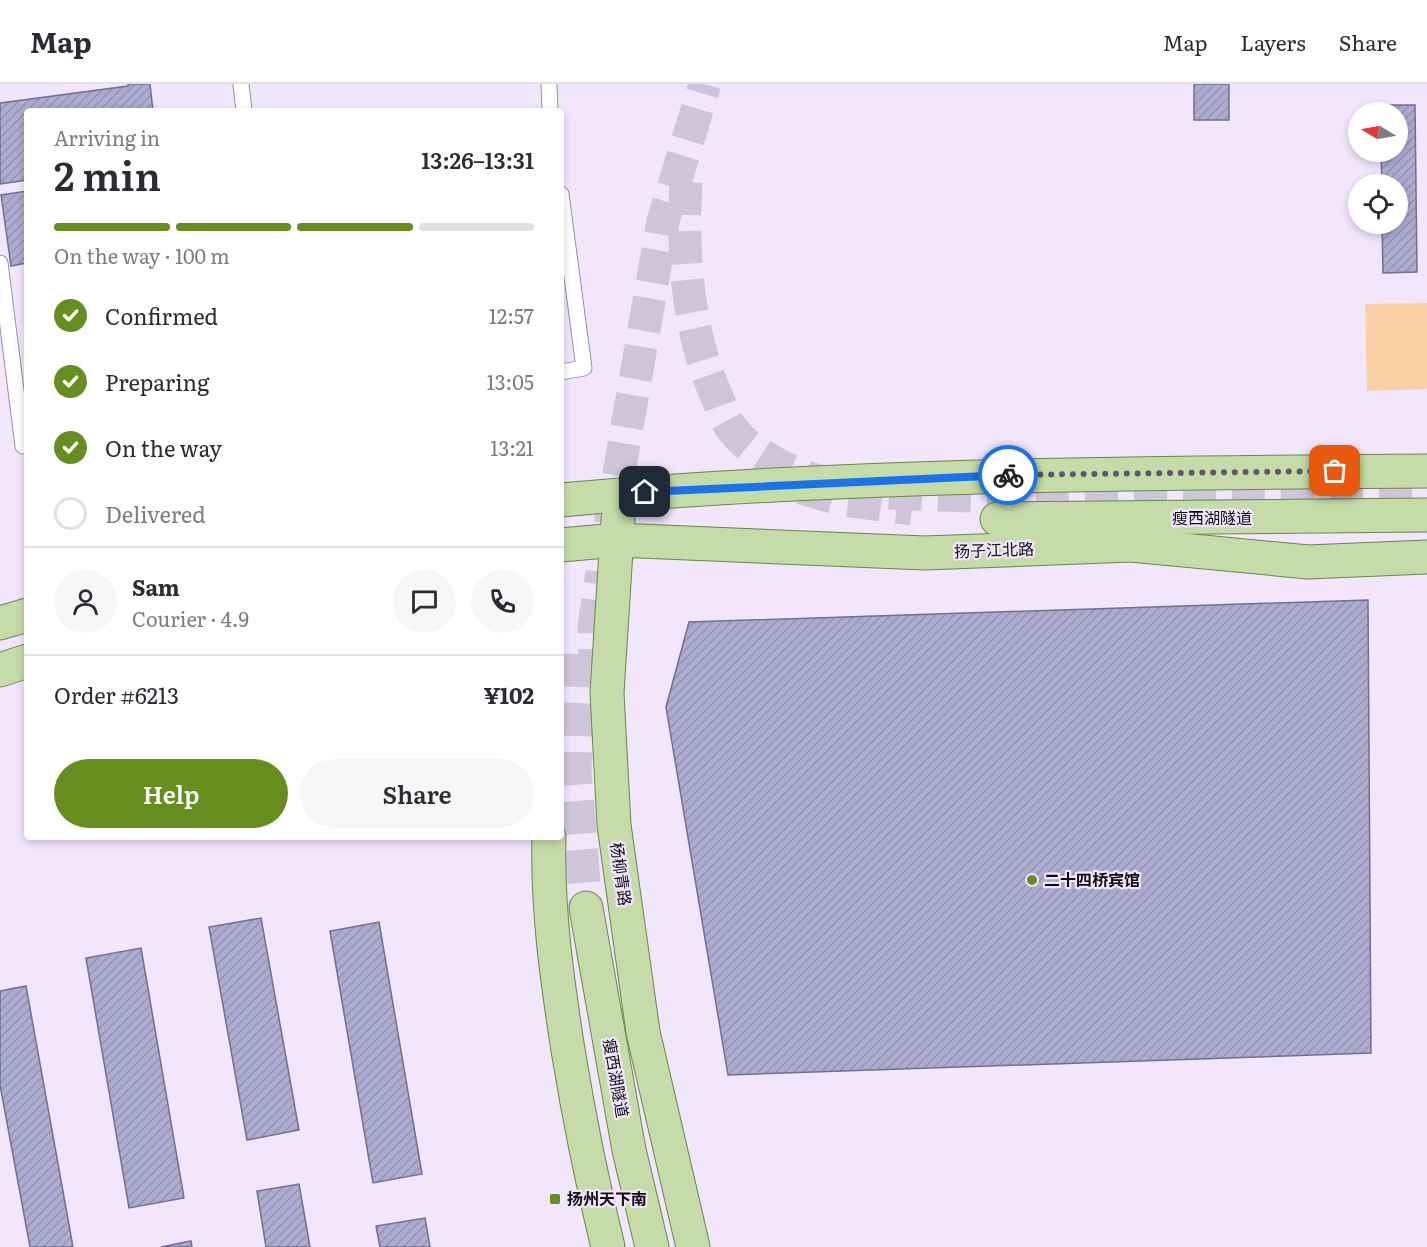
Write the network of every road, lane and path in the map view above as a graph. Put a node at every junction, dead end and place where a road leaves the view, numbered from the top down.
1 (241, 84) edge
2 (549, 84) edge
3 (244, 108) edge
4 (550, 108) edge
5 (564, 217) edge
6 (0, 263) edge
7 (564, 371) edge
8 (24, 446) edge
9 (1427, 471) edge
10 (621, 495) junction
11 (564, 500) edge
12 (1427, 515) edge
13 (997, 519) dead end
14 (616, 540) junction
15 (564, 545) edge
16 (1427, 557) edge
17 (24, 616) edge
18 (0, 623) edge
19 (24, 662) edge
20 (0, 669) edge
21 (549, 840) edge
22 (586, 908) tunnel mouth
23 (608, 1247) edge
24 (652, 1247) edge
25 (693, 1247) edge

1 - 3 lane
2 - 4 lane
5 - 7 lane
6 - 8 lane
9 - 10 main road
10 - 11 main road
10 - 14 main road, 杨柳青路
12 - 13 main road, 瘦西湖隧道
14 - 15 main road, 扬子江北路
14 - 16 main road, 扬子江北路
14 - 25 main road, 杨柳青路
17 - 18 main road
19 - 20 main road
21 - 23 main road
22 - 24 main road, 瘦西湖隧道

